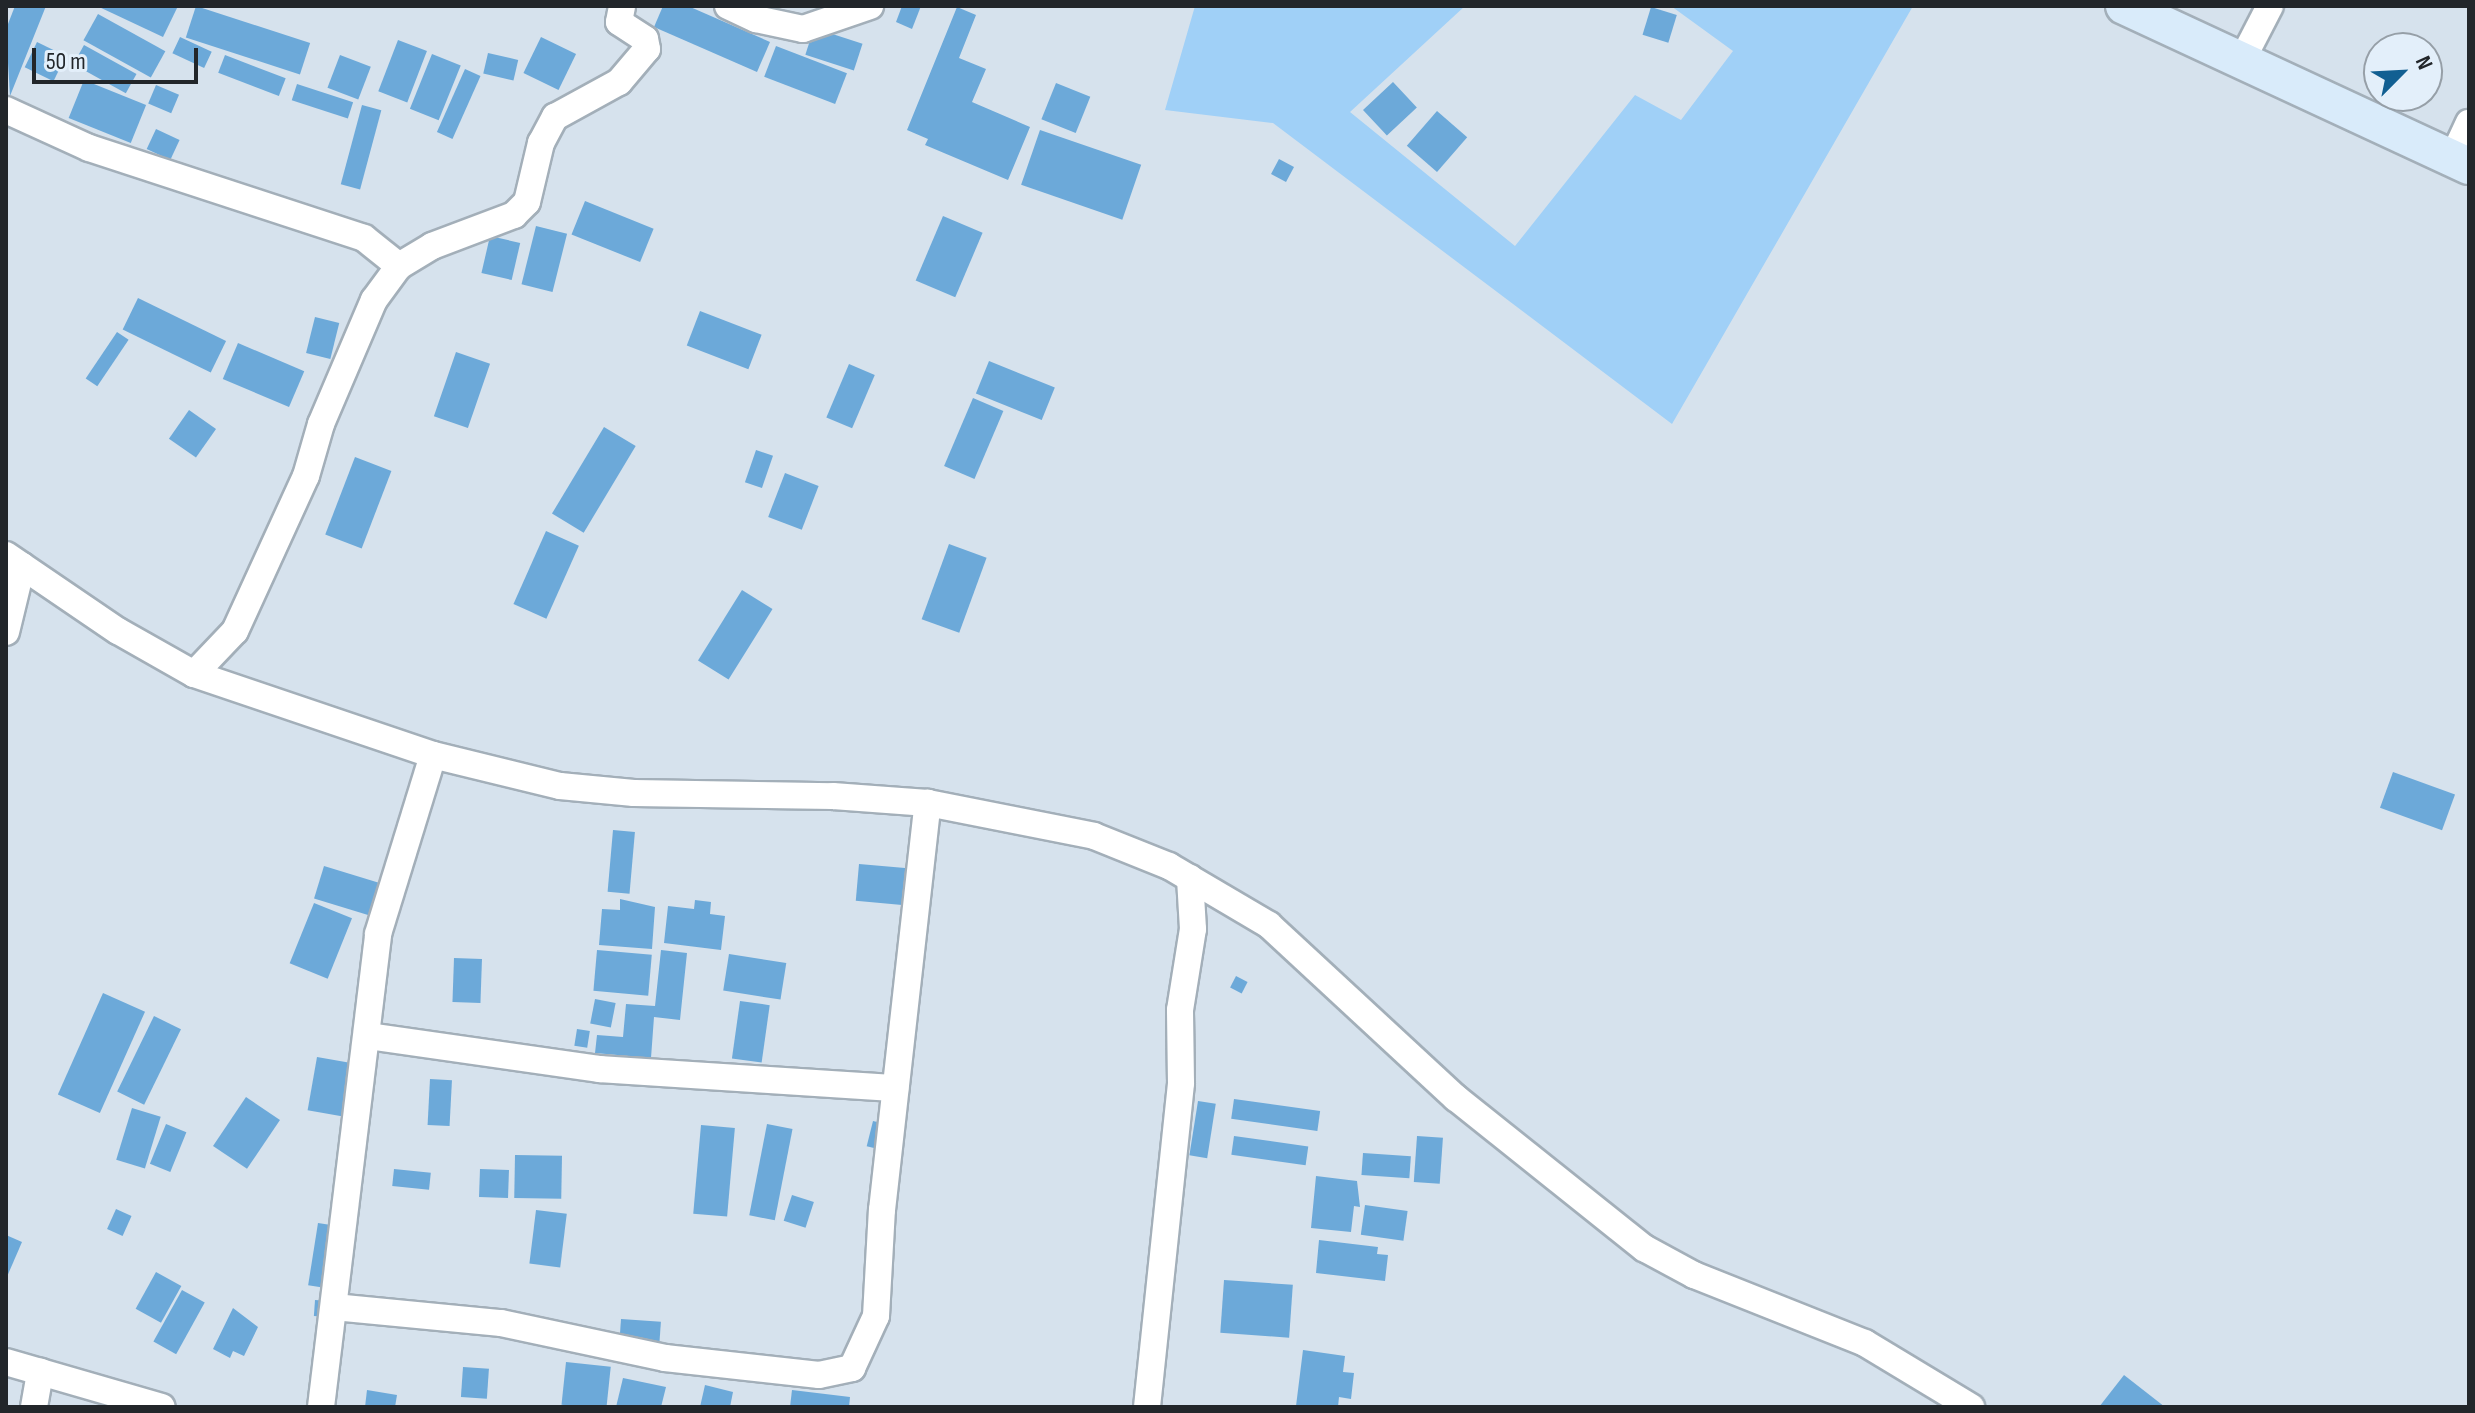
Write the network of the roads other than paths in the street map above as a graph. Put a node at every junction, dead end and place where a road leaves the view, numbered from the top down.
1 (622, 6) edge
2 (728, 6) edge
3 (870, 6) edge
4 (2124, 6) edge
5 (2270, 6) edge
6 (2240, 64) junction
7 (6, 110) edge
8 (2469, 123) edge
9 (2460, 162) edge
10 (399, 266) junction
11 (14, 560) edge
12 (6, 632) edge
13 (194, 674) junction
14 (433, 755) junction
15 (928, 803) junction
16 (1190, 878) junction
17 (368, 1036) junction
18 (895, 1088) junction
19 (334, 1307) junction
20 (6, 1362) edge
21 (40, 1372) junction
22 (34, 1407) edge
23 (162, 1407) edge
24 (321, 1407) edge
25 (1147, 1407) edge
26 (1971, 1407) edge

1 - 10 street
2 - 3 street
4 - 6 main road
5 - 6 street
6 - 9 main road
7 - 10 street
8 - 9 street
10 - 13 street
11 - 12 street
11 - 13 street
13 - 14 street
14 - 15 street
14 - 17 street
15 - 16 street
15 - 18 street
16 - 25 street
16 - 26 street
17 - 18 street
17 - 19 street
18 - 19 street
19 - 24 street
20 - 21 street
21 - 22 street
21 - 23 street

